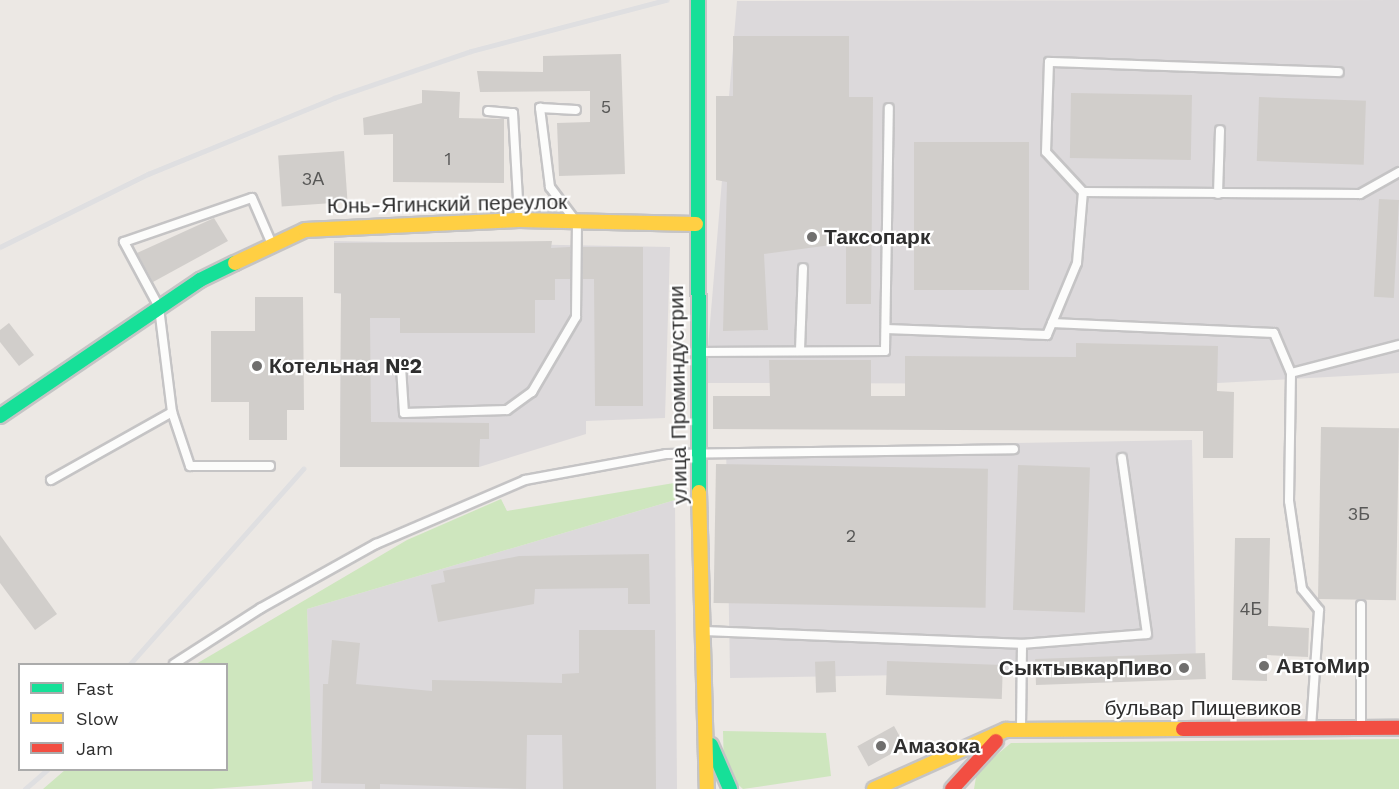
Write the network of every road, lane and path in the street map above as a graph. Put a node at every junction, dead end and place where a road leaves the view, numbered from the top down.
1 (698, 0) edge
2 (1339, 72) dead end
3 (889, 108) dead end
4 (576, 110) dead end
5 (488, 111) dead end
6 (1220, 130) dead end
7 (1399, 172) edge
8 (1083, 192) junction
9 (1218, 194) junction
10 (519, 220) junction
11 (577, 222) junction
12 (696, 224) junction
13 (271, 242) junction
14 (803, 268) dead end
15 (159, 308) junction
16 (1052, 323) junction
17 (886, 329) junction
18 (1399, 345) edge
19 (800, 350) junction
20 (699, 352) junction
21 (401, 367) dead end
22 (1292, 373) junction
23 (172, 412) junction
24 (0, 416) edge
25 (1014, 449) dead end
26 (701, 452) junction
27 (1122, 458) dead end
28 (270, 466) dead end
29 (51, 480) dead end
30 (1361, 605) dead end
31 (699, 631) junction
32 (1022, 644) junction
33 (176, 663) edge
34 (704, 723) junction
35 (1311, 728) junction
36 (1361, 728) junction
37 (1399, 728) edge
38 (1006, 730) junction
39 (1021, 730) junction
40 (956, 785) edge
41 (708, 789) edge
42 (730, 789) edge
43 (874, 789) edge

1 - 12 main road, улица Проминдустрии
2 - 8 lane
3 - 17 lane
4 - 11 lane
5 - 10 lane
6 - 9 lane
7 - 9 lane
8 - 9 lane
8 - 16 lane
10 - 11 main road, Юнь-Ягинский переулок
10 - 13 main road, Юнь-Ягинский переулок
11 - 12 main road, Юнь-Ягинский переулок
11 - 21 lane
12 - 20 main road, улица Проминдустрии
13 - 15 main road, Юнь-Ягинский переулок
13 - 15 lane
14 - 19 lane
15 - 23 lane
15 - 24 main road, Юнь-Ягинский переулок
16 - 17 lane
16 - 22 lane
17 - 19 lane
18 - 22 lane
19 - 20 lane
20 - 26 main road, улица Проминдустрии
22 - 35 lane
23 - 28 lane
23 - 29 lane
25 - 26 lane
26 - 31 main road, улица Проминдустрии
26 - 33 lane
27 - 32 lane
30 - 36 lane
31 - 32 lane
31 - 34 main road, улица Проминдустрии
32 - 39 lane
34 - 41 main road, улица Проминдустрии
34 - 42 main road
35 - 36 main road, бульвар Пищевиков
35 - 39 main road, бульвар Пищевиков
36 - 37 main road, бульвар Пищевиков
38 - 39 main road, бульвар Пищевиков
38 - 40 main road
38 - 43 main road, бульвар Пищевиков

